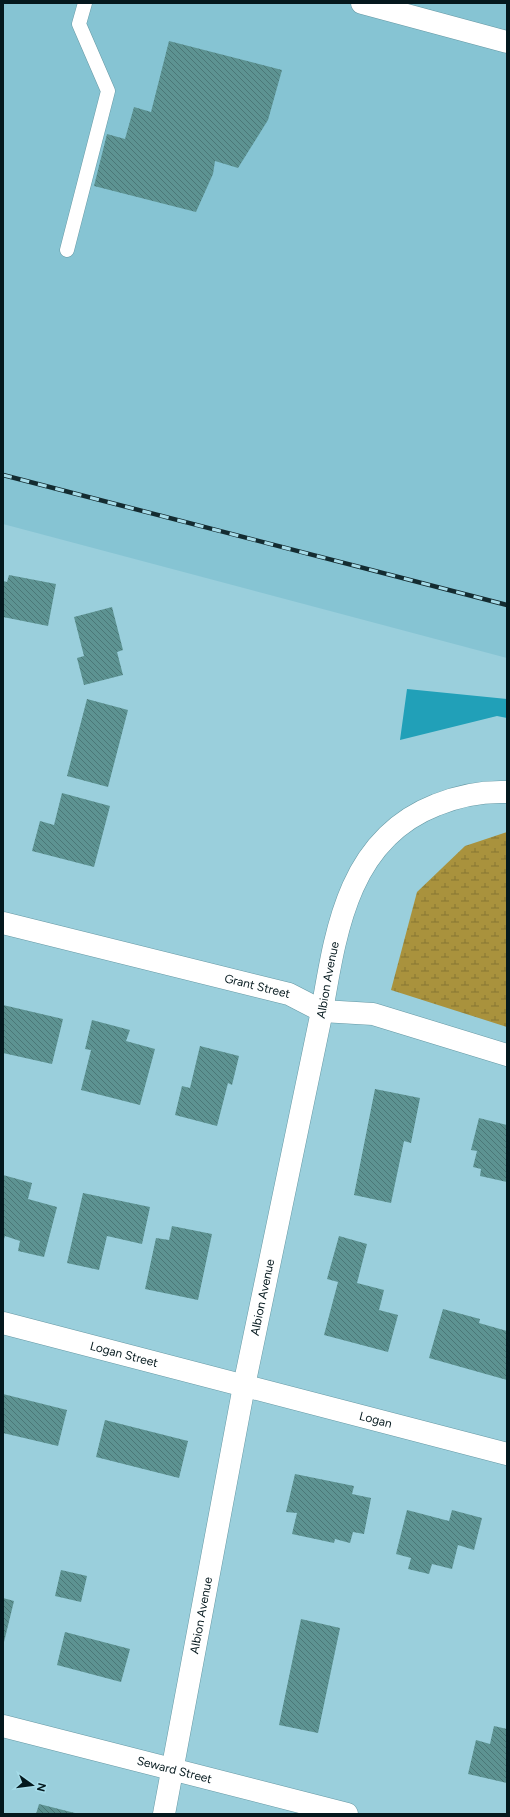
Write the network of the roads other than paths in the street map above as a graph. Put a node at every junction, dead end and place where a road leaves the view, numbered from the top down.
1 (85, 3) edge
2 (362, 3) edge
3 (507, 42) edge
4 (66, 250) dead end
5 (507, 792) edge
6 (3, 923) edge
7 (322, 1011) junction
8 (507, 1055) edge
9 (3, 1323) edge
10 (244, 1386) junction
11 (507, 1454) edge
12 (3, 1726) edge
13 (173, 1769) junction
14 (164, 1814) edge
15 (347, 1814) edge

1 - 4 lane
2 - 3 street
5 - 7 street, Albion Avenue
6 - 7 street, Grant Street
7 - 8 street, Grant Street
7 - 10 street, Albion Avenue
9 - 10 street, Logan Street
10 - 11 street, Logan
10 - 13 street, Albion Avenue
12 - 13 street, Seward Street
13 - 14 street, Albion Avenue
13 - 15 street, Seward Street

